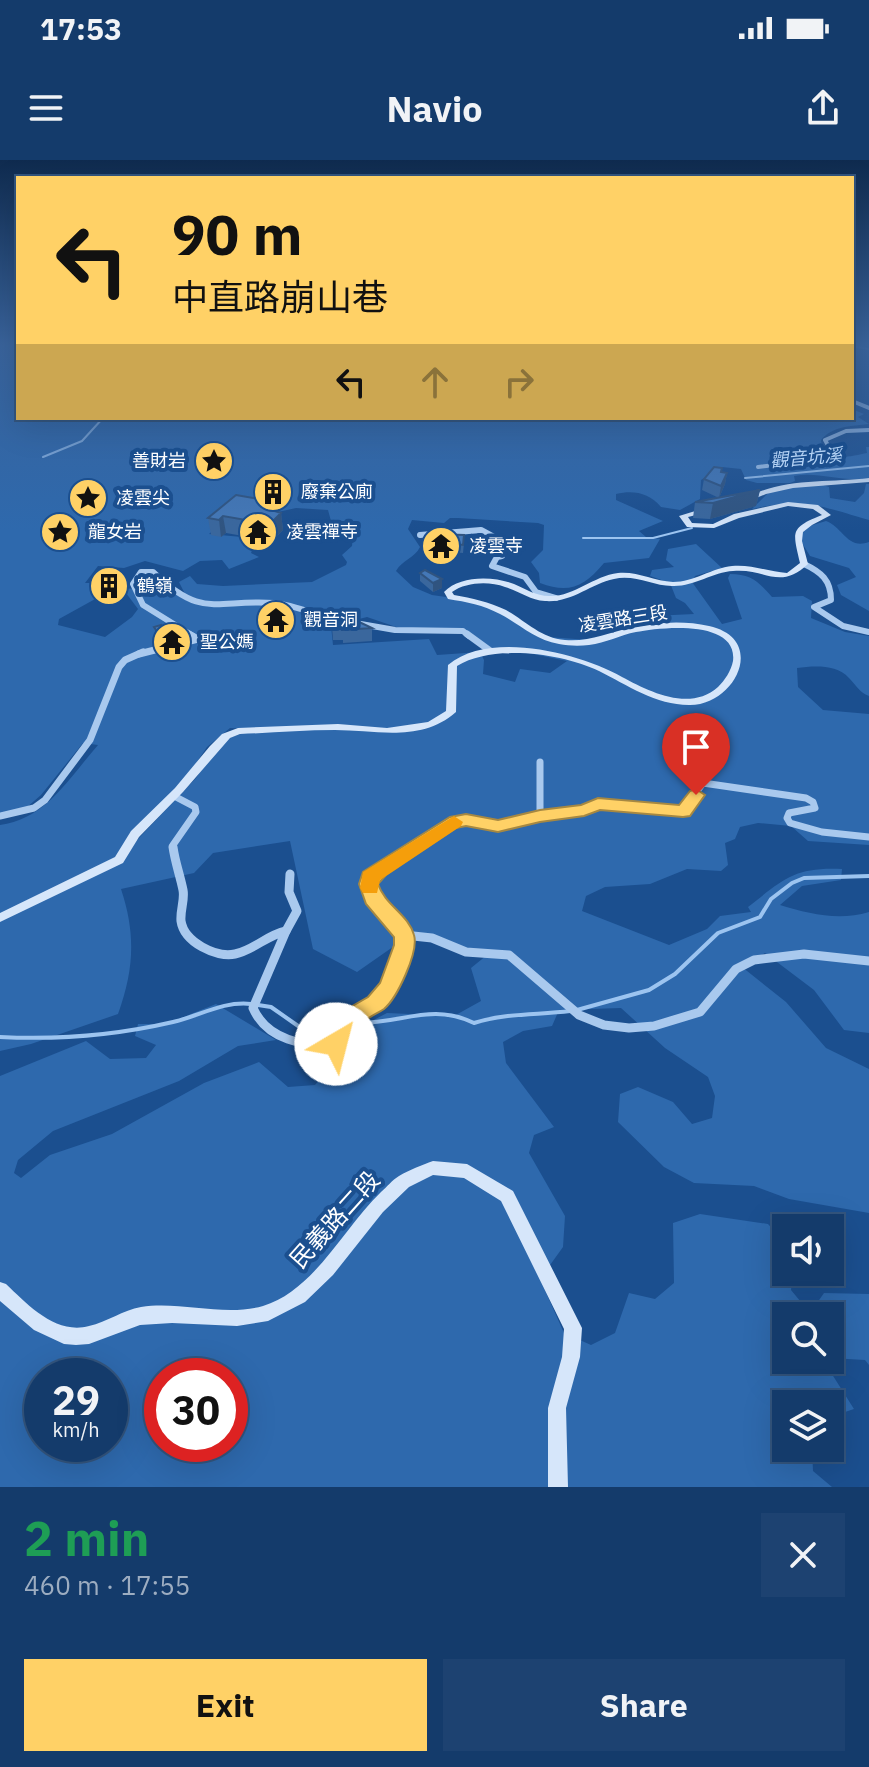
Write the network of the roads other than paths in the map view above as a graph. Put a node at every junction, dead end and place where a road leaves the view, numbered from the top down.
1 (869, 430) edge
2 (758, 467) dead end
3 (869, 480) edge
4 (736, 504) edge
5 (719, 508) edge
6 (420, 535) dead end
7 (804, 564) junction
8 (561, 599) junction
9 (869, 632) edge
10 (489, 650) junction
11 (540, 762) dead end
12 (174, 796) junction
13 (0, 816) edge
14 (540, 816) junction
15 (869, 837) edge
16 (290, 874) dead end
17 (0, 918) edge
18 (286, 931) junction
19 (404, 935) junction
20 (869, 961) edge
21 (0, 1290) edge
22 (558, 1487) edge

1 - 2 street
3 - 4 street
5 - 7 street
6 - 8 street
7 - 8 street, 凌雲路三段
7 - 9 street
8 - 10 street, 凌雲路三段
10 - 12 street
10 - 13 street, 凌雲路三段
11 - 14 street
12 - 17 street
12 - 18 street
14 - 15 street
14 - 19 street
16 - 18 street
18 - 19 street
19 - 20 street
21 - 22 street, 民義路二段

